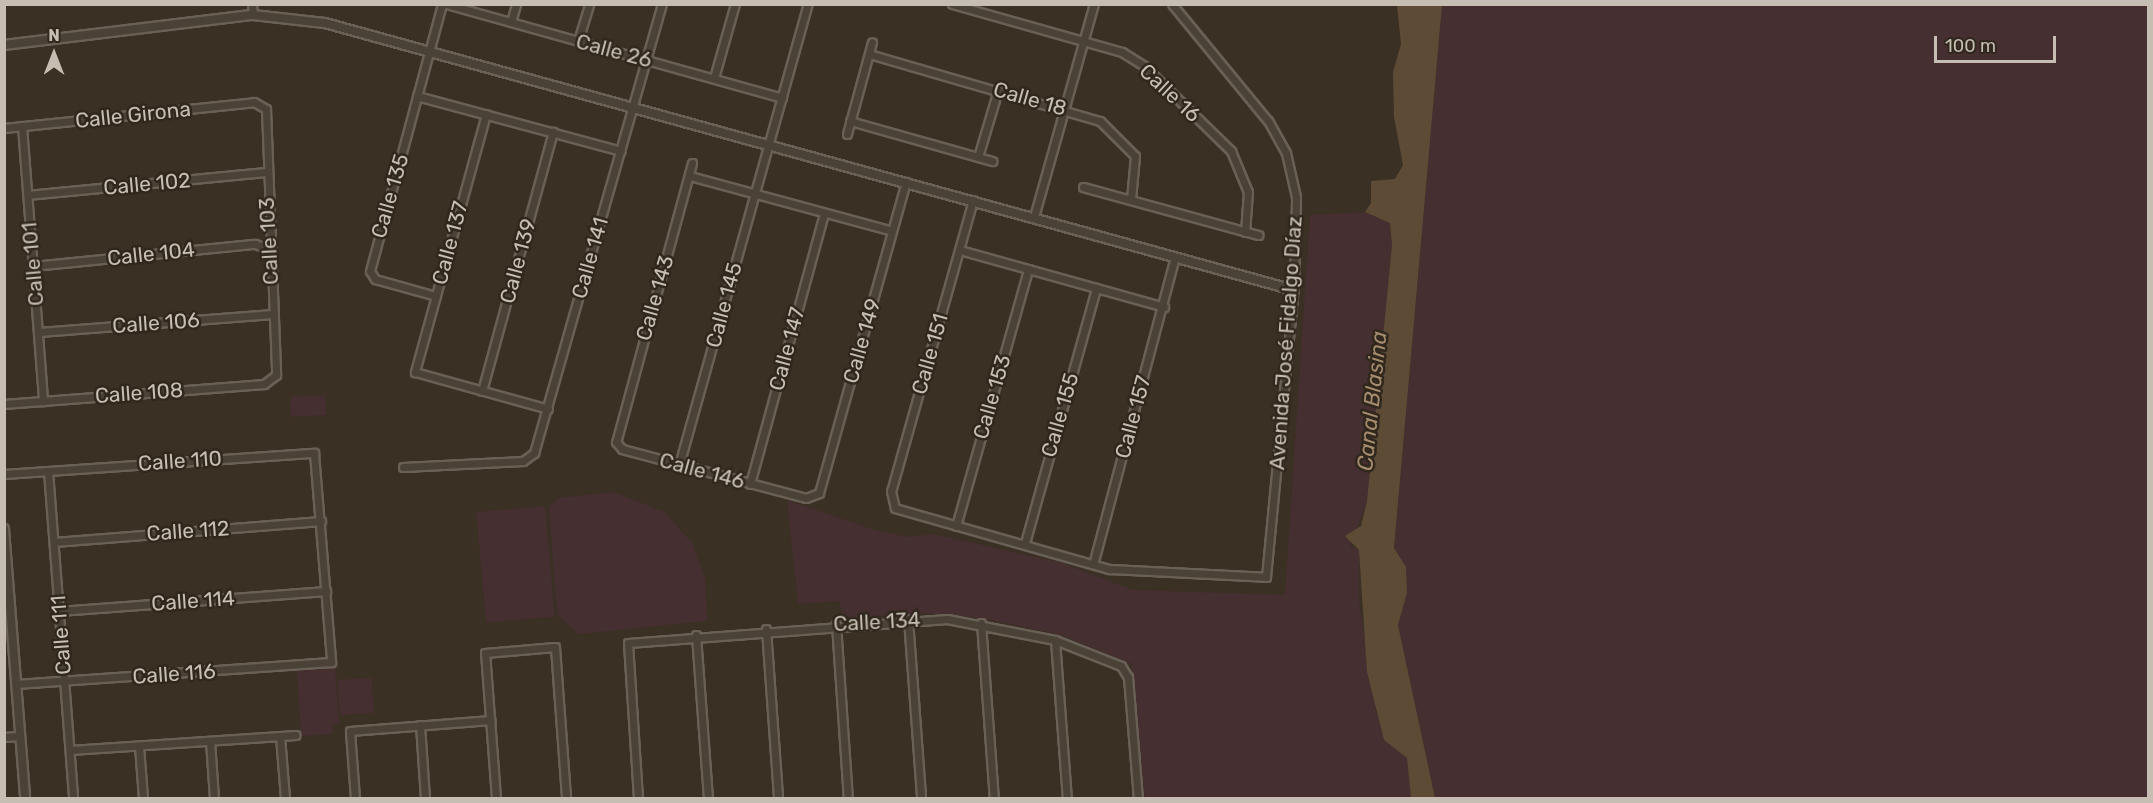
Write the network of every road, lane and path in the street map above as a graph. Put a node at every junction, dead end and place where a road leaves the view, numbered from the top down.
1 (252, 4) edge
2 (444, 4) edge
3 (516, 4) edge
4 (589, 4) edge
5 (662, 4) edge
6 (735, 4) edge
7 (808, 4) edge
8 (952, 4) edge
9 (1094, 4) edge
10 (1172, 4) edge
11 (253, 15) junction
12 (511, 22) junction
13 (578, 41) junction
14 (1084, 41) junction
15 (872, 42) dead end
16 (4, 45) edge
17 (429, 51) junction
18 (869, 54) junction
19 (646, 60) junction
20 (714, 78) junction
21 (998, 90) junction
22 (417, 96) junction
23 (782, 98) junction
24 (261, 106) joint
25 (633, 107) junction
26 (1065, 109) junction
27 (486, 114) junction
28 (850, 121) junction
29 (22, 126) junction
30 (4, 128) edge
31 (553, 132) junction
32 (847, 134) dead end
33 (768, 144) junction
34 (621, 151) junction
35 (978, 157) junction
36 (992, 161) dead end
37 (692, 163) dead end
38 (265, 172) junction
39 (690, 176) junction
40 (906, 182) junction
41 (1083, 187) dead end
42 (754, 194) junction
43 (28, 195) junction
44 (973, 200) junction
45 (1131, 200) junction
46 (824, 214) junction
47 (1034, 217) junction
48 (892, 231) junction
49 (1245, 232) junction
50 (1259, 236) dead end
51 (269, 249) junction
52 (960, 250) junction
53 (1175, 257) junction
54 (33, 266) junction
55 (1028, 269) junction
56 (1096, 288) junction
57 (1294, 290) junction
58 (436, 296) junction
59 (1164, 307) junction
60 (272, 314) junction
61 (39, 332) junction
62 (272, 381) joint
63 (482, 391) junction
64 (43, 401) junction
65 (4, 404) edge
66 (548, 410) junction
67 (622, 420) joint
68 (679, 465) junction
69 (403, 467) dead end
70 (48, 471) junction
71 (4, 474) edge
72 (750, 484) junction
73 (813, 498) joint
74 (321, 521) junction
75 (956, 526) junction
76 (4, 529) edge
77 (54, 542) junction
78 (1025, 543) junction
79 (5, 549) edge
80 (1094, 561) junction
81 (326, 591) junction
82 (59, 611) junction
83 (908, 619) junction
84 (981, 622) junction
85 (836, 624) junction
86 (766, 629) junction
87 (696, 635) junction
88 (1055, 640) junction
89 (331, 662) joint
90 (64, 682) junction
91 (16, 684) junction
92 (491, 720) junction
93 (420, 725) junction
94 (296, 735) dead end
95 (20, 736) junction
96 (280, 736) junction
97 (4, 737) edge
98 (210, 741) junction
99 (139, 746) junction
100 (69, 750) junction
101 (25, 798) edge
102 (73, 798) edge
103 (143, 798) edge
104 (214, 798) edge
105 (285, 798) edge
106 (355, 798) edge
107 (425, 798) edge
108 (496, 798) edge
109 (566, 798) edge
110 (638, 798) edge
111 (708, 798) edge
112 (778, 798) edge
113 (849, 798) edge
114 (921, 798) edge
115 (994, 798) edge
116 (1067, 798) edge
117 (1138, 798) edge

1 - 11 street
2 - 12 street, Calle 26
2 - 17 street, Calle 135
3 - 12 street
4 - 13 street
5 - 19 street, Calle 141
6 - 20 street
7 - 23 street, Calle 145
8 - 14 street, Calle 16
9 - 14 street
10 - 57 street, Avenida José Fidalgo Díaz
11 - 16 street
11 - 17 street
12 - 13 street, Calle 26
13 - 19 street, Calle 26
14 - 26 street
14 - 49 street, Calle 16
15 - 18 street
17 - 22 street, Calle 135
17 - 25 street
18 - 21 street, Calle 18
18 - 28 street
19 - 20 street, Calle 26
19 - 25 street, Calle 141
20 - 23 street, Calle 26
21 - 26 street, Calle 18
21 - 35 street
22 - 27 street
22 - 58 street, Calle 135
23 - 33 street, Calle 145
24 - 29 street, Calle Girona
24 - 38 street, Calle 103
25 - 33 street
25 - 34 street, Calle 141
26 - 45 street, Calle 18
26 - 47 street
27 - 31 street
27 - 58 street, Calle 137
28 - 32 street
28 - 35 street
29 - 30 street, Calle Girona
29 - 43 street, Calle 101
31 - 34 street
31 - 63 street, Calle 139
33 - 40 street
33 - 42 street, Calle 145
34 - 66 street, Calle 141
35 - 36 street
37 - 39 street, Calle 143
38 - 43 street, Calle 102
38 - 51 street, Calle 103
39 - 42 street
39 - 67 street, Calle 143
40 - 44 street
40 - 48 street, Calle 149
41 - 45 street
42 - 46 street
42 - 68 street, Calle 145
43 - 54 street, Calle 101
44 - 47 street
44 - 52 street, Calle 151
45 - 49 street
46 - 48 street
46 - 72 street, Calle 147
47 - 53 street
48 - 73 street, Calle 149
49 - 50 street
51 - 54 street, Calle 104
51 - 60 street, Calle 103
52 - 55 street
52 - 75 street, Calle 151
53 - 57 street
53 - 59 street, Calle 157
54 - 61 street, Calle 101
55 - 56 street
55 - 75 street, Calle 153
56 - 59 street
56 - 78 street, Calle 155
57 - 80 street, Avenida José Fidalgo Díaz
58 - 63 street, Calle 137
59 - 80 street, Calle 157
60 - 61 street, Calle 106
60 - 62 street, Calle 103
61 - 64 street, Calle 101
62 - 64 street, Calle 108
63 - 66 street
64 - 65 street, Calle 108
66 - 69 street, Calle 141
67 - 68 street, Calle 146
68 - 72 street, Calle 146
70 - 71 street, Calle 110
70 - 74 street, Calle 110
70 - 77 street, Calle 111
72 - 73 street, Calle 146
74 - 77 street, Calle 112
74 - 81 street, Calle 110
75 - 78 street
76 - 79 street
77 - 82 street, Calle 111
78 - 80 street
79 - 91 street
81 - 82 street, Calle 114
81 - 89 street, Calle 110
82 - 90 street, Calle 111
83 - 84 street, Calle 134
83 - 85 street, Calle 134
83 - 114 street
84 - 88 street, Calle 134
84 - 115 street
85 - 86 street, Calle 134
85 - 113 street
86 - 87 street, Calle 134
86 - 112 street
87 - 110 street, Calle 134
87 - 111 street
88 - 116 street
88 - 117 street, Calle 134
89 - 90 street, Calle 116
90 - 91 street, Calle 116
90 - 100 street, Calle 111
91 - 95 street
92 - 93 street
92 - 108 street
92 - 109 street
93 - 106 street
93 - 107 street
94 - 96 street
95 - 97 street
95 - 101 street
96 - 98 street
96 - 105 street
98 - 99 street
98 - 104 street
99 - 100 street
99 - 103 street
100 - 102 street, Calle 111

